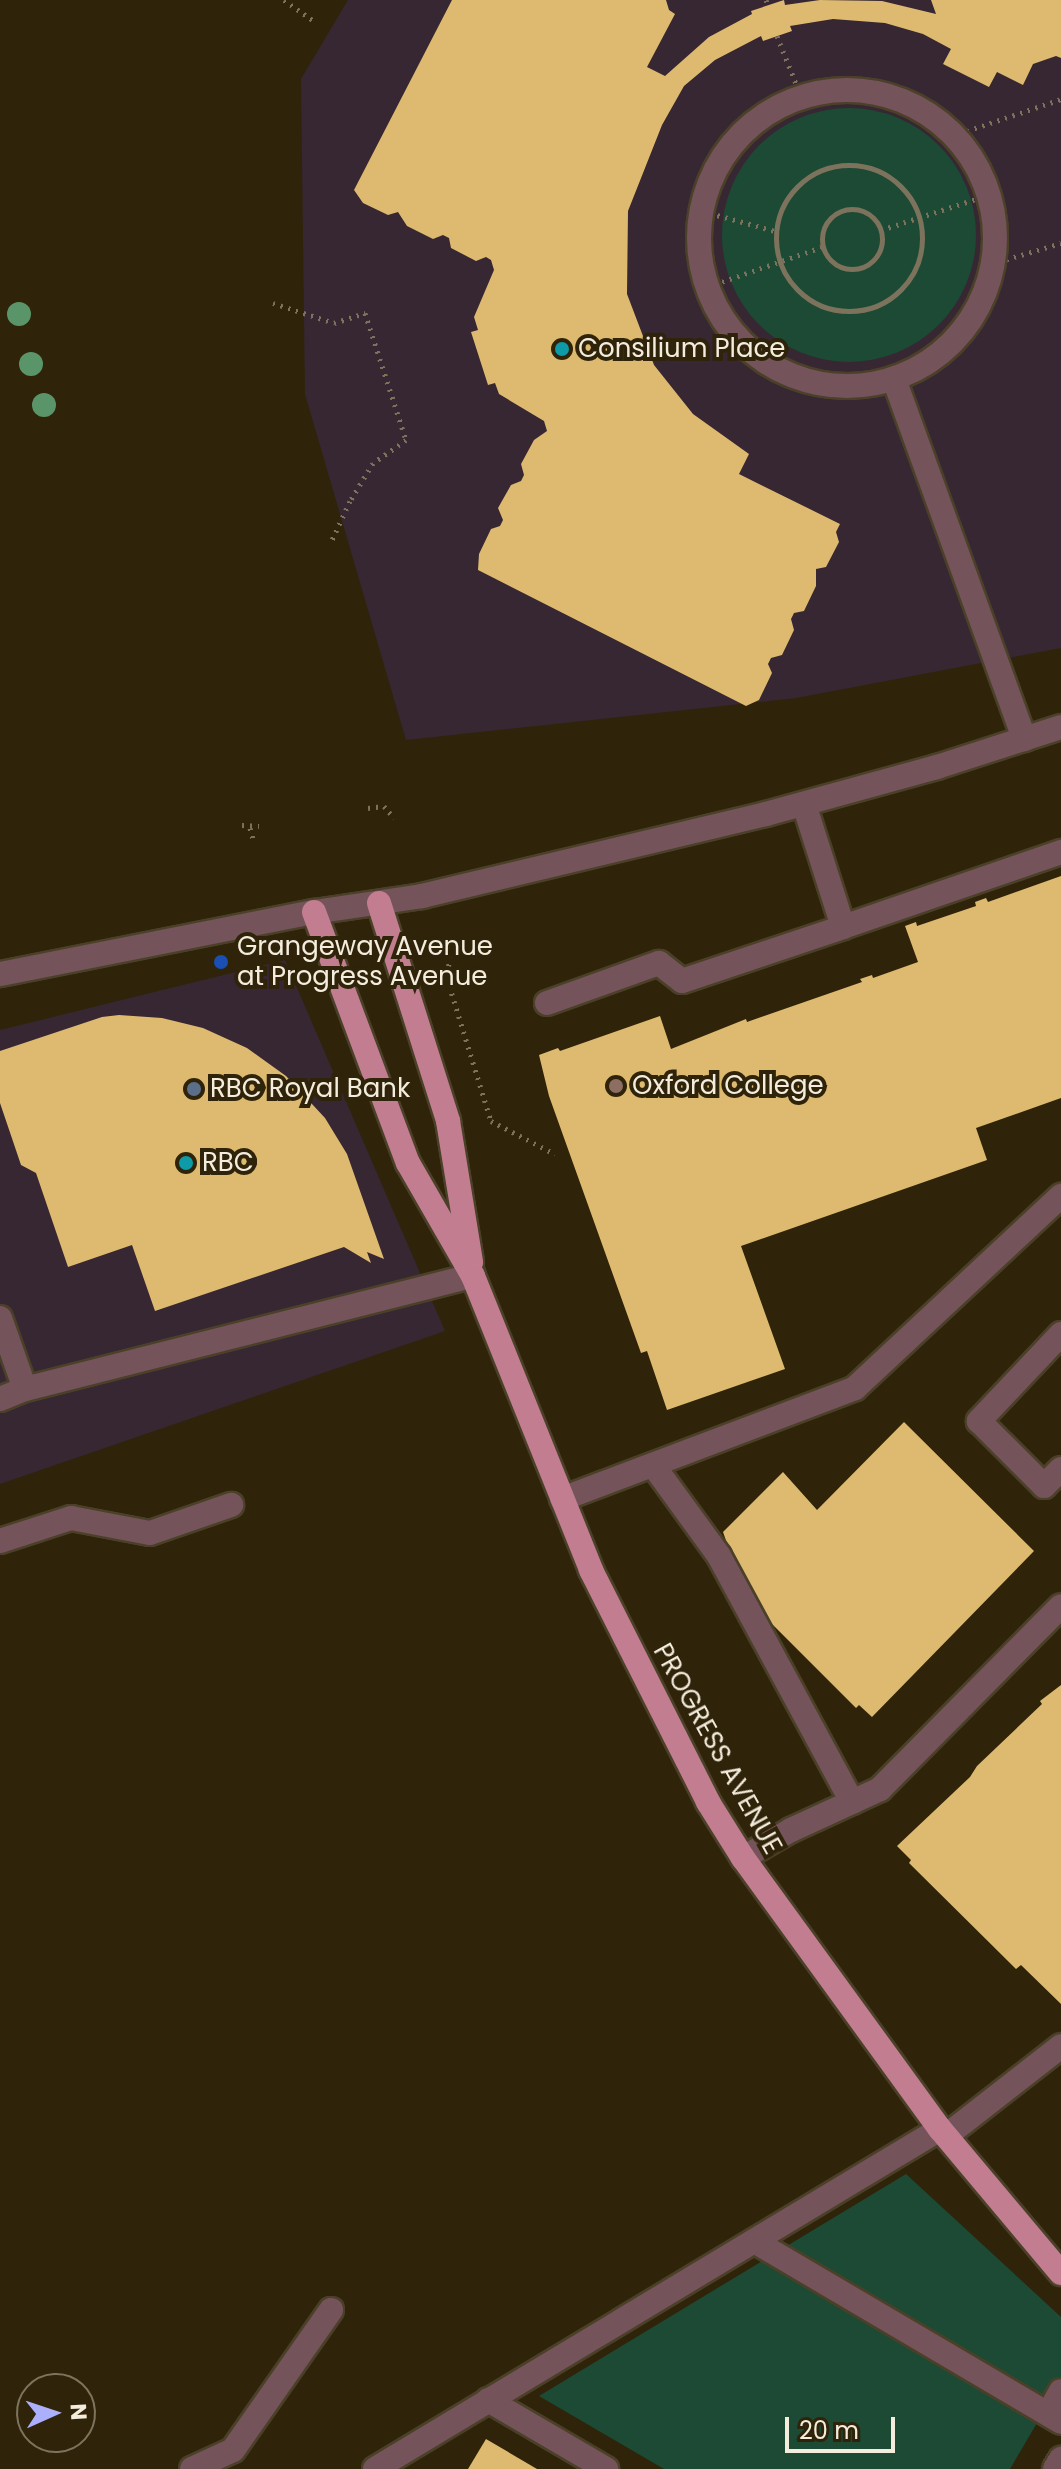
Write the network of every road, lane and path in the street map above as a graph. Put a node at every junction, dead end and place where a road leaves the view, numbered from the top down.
1 (284, 0) edge
2 (314, 21) dead end
3 (777, 36) dead end
4 (801, 96) junction
5 (1061, 99) edge
6 (952, 136) junction
7 (988, 195) junction
8 (702, 211) junction
9 (921, 216) junction
10 (881, 230) junction
11 (775, 231) junction
12 (1061, 243) edge
13 (822, 247) junction
14 (778, 262) junction
15 (991, 264) junction
16 (707, 287) junction
17 (273, 303) dead end
18 (894, 379) junction
19 (332, 540) dead end
20 (1061, 727) edge
21 (1024, 739) junction
22 (804, 804) junction
23 (368, 808) dead end
24 (394, 818) dead end
25 (242, 825) dead end
26 (259, 826) dead end
27 (250, 828) junction
28 (254, 842) dead end
29 (1061, 852) edge
30 (379, 903) junction
31 (314, 912) junction
32 (843, 927) junction
33 (445, 954) dead end
34 (0, 974) edge
35 (547, 1003) dead end
36 (555, 1154) dead end
37 (1061, 1196) edge
38 (473, 1276) junction
39 (0, 1318) edge
40 (1061, 1334) edge
41 (25, 1389) junction
42 (0, 1399) edge
43 (653, 1465) junction
44 (1061, 1469) edge
45 (562, 1499) junction
46 (231, 1505) dead end
47 (0, 1541) edge
48 (1061, 1606) edge
49 (852, 1802) junction
50 (743, 1858) junction
51 (1061, 2046) edge
52 (943, 2133) junction
53 (754, 2241) junction
54 (1061, 2273) edge
55 (331, 2310) dead end
56 (1061, 2391) edge
57 (488, 2400) junction
58 (1054, 2418) edge
59 (1061, 2459) edge
60 (192, 2469) edge
61 (375, 2469) edge
62 (606, 2469) edge
63 (1055, 2469) edge

1 - 2 path
3 - 4 path
4 - 6 street
4 - 8 street
5 - 6 path
6 - 7 street
7 - 9 path
7 - 15 street
8 - 11 path
8 - 16 street
9 - 10 path
9 - 11 path
9 - 14 path
10 - 13 path
10 - 13 path
11 - 14 path
12 - 15 path
13 - 14 path
14 - 16 path
15 - 18 street
16 - 18 street
17 - 19 path
18 - 21 street
20 - 21 street
21 - 22 street
22 - 30 street
22 - 32 street
23 - 24 path
25 - 27 path
26 - 27 path
27 - 28 path
29 - 32 street
30 - 31 street
30 - 38 main road, PROGRESS AVENUE
31 - 34 street
31 - 38 main road, PROGRESS AVENUE
32 - 35 street
33 - 36 path
37 - 43 street
38 - 41 street
38 - 45 main road, PROGRESS AVENUE
39 - 41 street
40 - 44 street
41 - 42 street
43 - 45 street
43 - 49 street
45 - 50 main road, PROGRESS AVENUE
46 - 47 street
48 - 49 street
49 - 50 street
50 - 52 main road, PROGRESS AVENUE
51 - 52 street
52 - 53 street
52 - 54 main road, PROGRESS AVENUE
53 - 57 street
53 - 58 street
55 - 60 street
56 - 58 street
57 - 61 street
57 - 62 street
59 - 63 street

